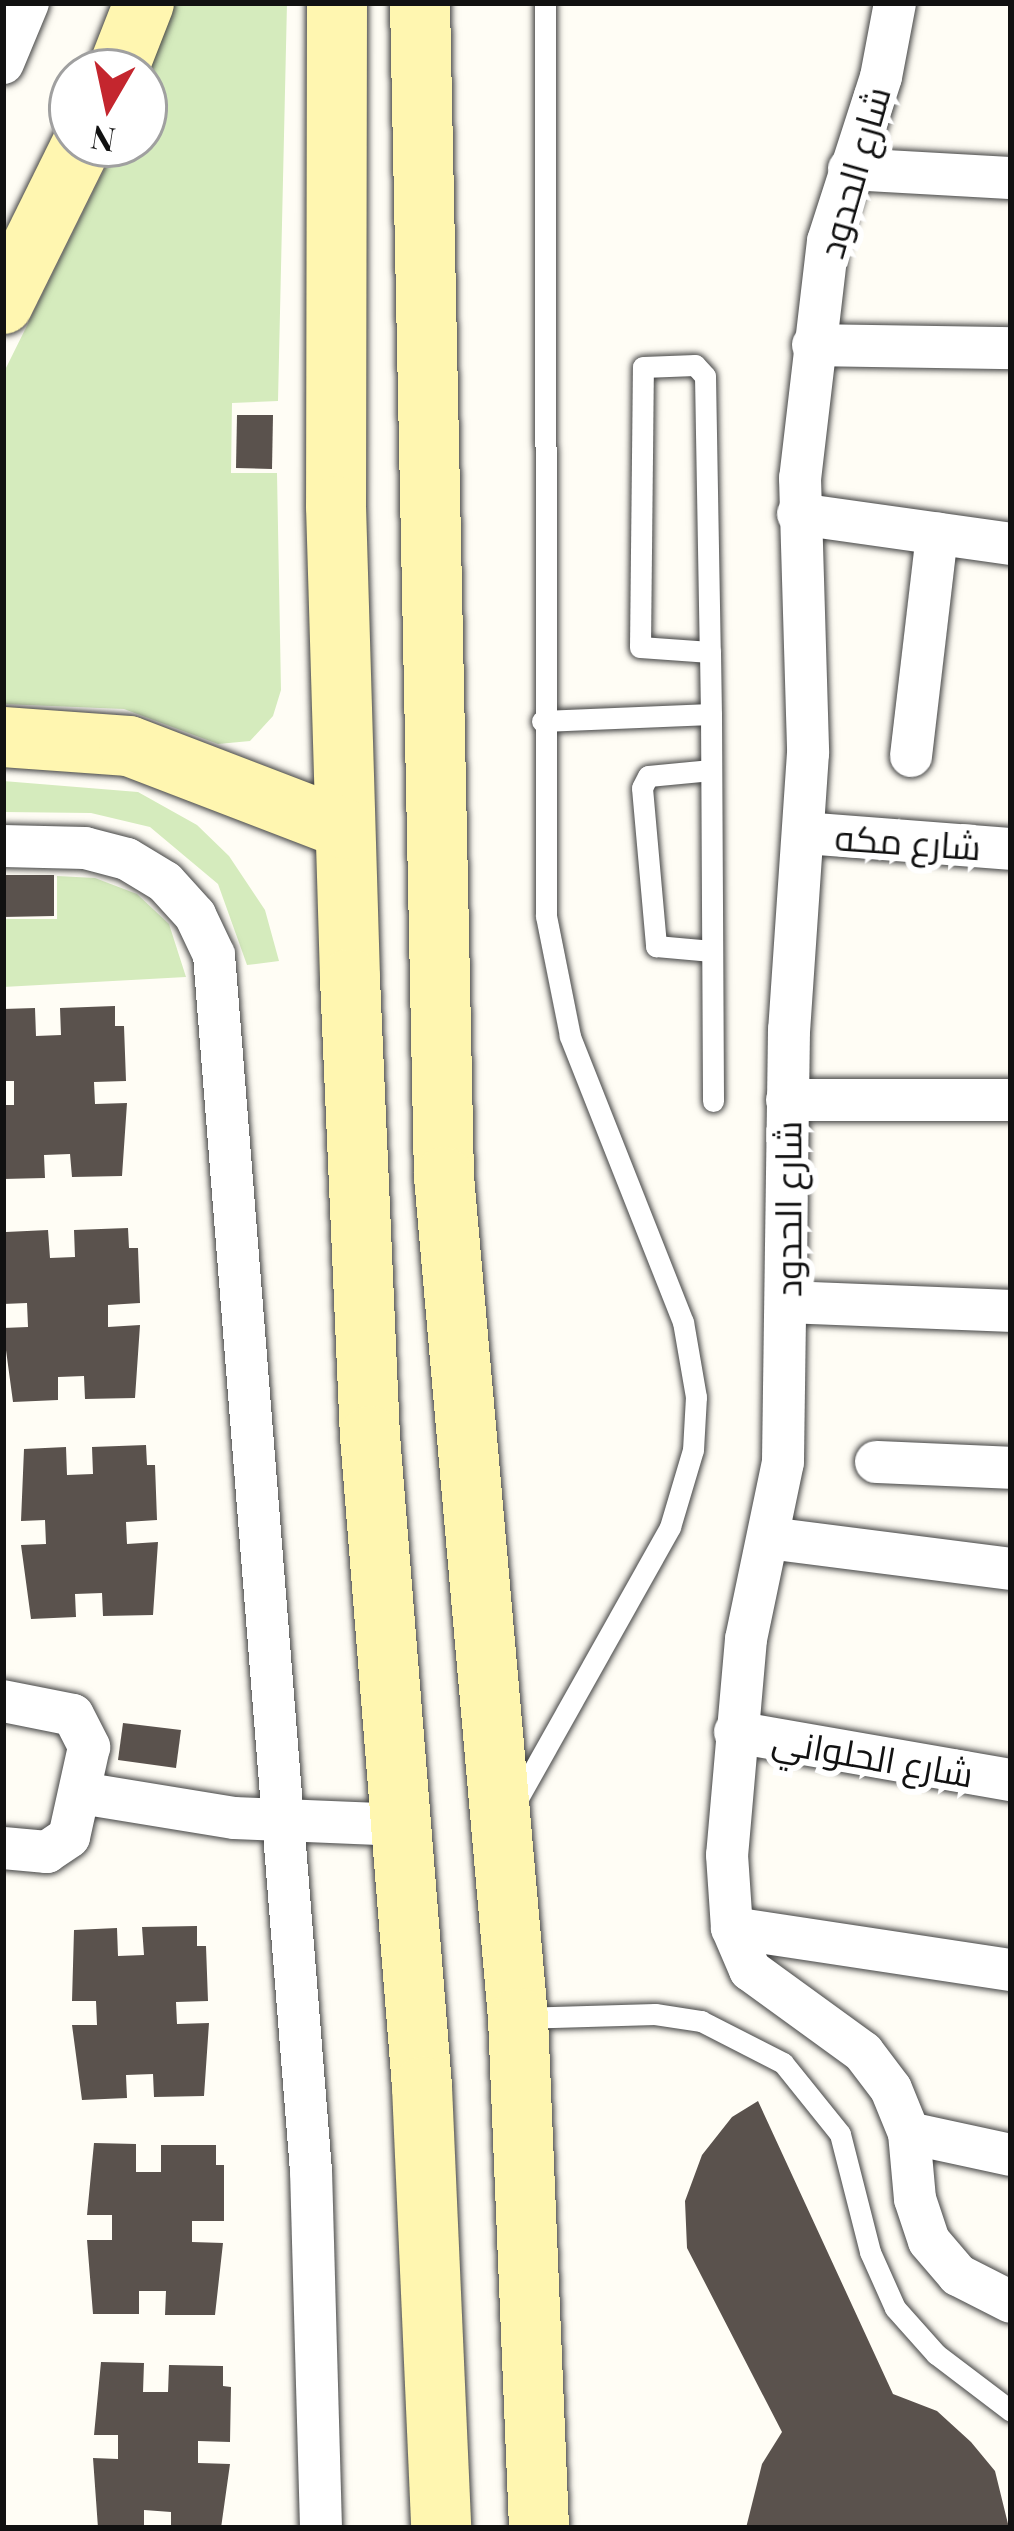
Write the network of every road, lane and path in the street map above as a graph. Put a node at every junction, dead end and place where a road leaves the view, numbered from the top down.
1 (28, 3) edge
2 (144, 3) edge
3 (338, 3) edge
4 (420, 3) edge
5 (545, 3) edge
6 (895, 3) edge
7 (126, 48) edge
8 (3, 63) edge
9 (70, 168) edge
10 (849, 170) junction
11 (1011, 178) edge
12 (3, 304) edge
13 (813, 345) junction
14 (1011, 348) edge
15 (798, 514) junction
16 (937, 534) junction
17 (1011, 544) edge
18 (710, 652) junction
19 (711, 714) junction
20 (542, 721) junction
21 (3, 737) edge
22 (911, 756) dead end
23 (711, 770) junction
24 (345, 829) junction
25 (804, 833) junction
26 (3, 846) edge
27 (1011, 849) edge
28 (712, 951) junction
29 (787, 1100) junction
30 (1011, 1100) edge
31 (713, 1101) dead end
32 (788, 1302) junction
33 (1011, 1311) edge
34 (459, 1355) junction
35 (367, 1360) junction
36 (466, 1430) junction
37 (370, 1436) junction
38 (876, 1462) dead end
39 (1011, 1468) edge
40 (769, 1538) junction
41 (1011, 1569) edge
42 (3, 1701) edge
43 (735, 1732) junction
44 (1011, 1780) edge
45 (81, 1793) junction
46 (280, 1822) junction
47 (403, 1825) junction
48 (497, 1834) junction
49 (3, 1848) edge
50 (732, 1928) junction
51 (1011, 1970) edge
52 (518, 2018) junction
53 (909, 2133) junction
54 (1011, 2155) edge
55 (1011, 2302) edge
56 (1011, 2411) edge
57 (321, 2528) edge
58 (441, 2528) edge
59 (539, 2528) edge

1 - 8 street
2 - 7 street
3 - 24 street
4 - 34 street
5 - 20 lane
6 - 10 street, شارع الحدود
9 - 12 street
10 - 11 street
10 - 13 street, شارع الحدود
13 - 14 street
13 - 15 street, شارع الحدود
15 - 16 street
15 - 25 street, شارع الحدود
16 - 17 street
16 - 22 street
18 - 18 lane
18 - 19 lane
19 - 20 lane
19 - 23 lane
20 - 48 lane
21 - 24 street
23 - 28 lane
23 - 28 lane
24 - 35 street
25 - 27 street, شارع مكه
25 - 29 street, شارع الحدود
26 - 46 street
28 - 31 lane
29 - 30 street
29 - 32 street, شارع الحدود
32 - 33 street
32 - 40 street, شارع الحدود
34 - 35 street
34 - 36 street
35 - 37 street
36 - 37 street
36 - 48 street
37 - 47 street
38 - 39 street
40 - 41 street
40 - 43 street, شارع الحدود
42 - 45 street
43 - 44 street, شارع الحلواني
43 - 50 street, شارع الحدود
45 - 46 street
45 - 49 street
46 - 47 street
46 - 57 street
47 - 58 street
48 - 52 street
50 - 51 street
50 - 53 street, شارع الحدود
52 - 56 lane
52 - 59 street
53 - 54 street
53 - 55 street, شارع الحدود

